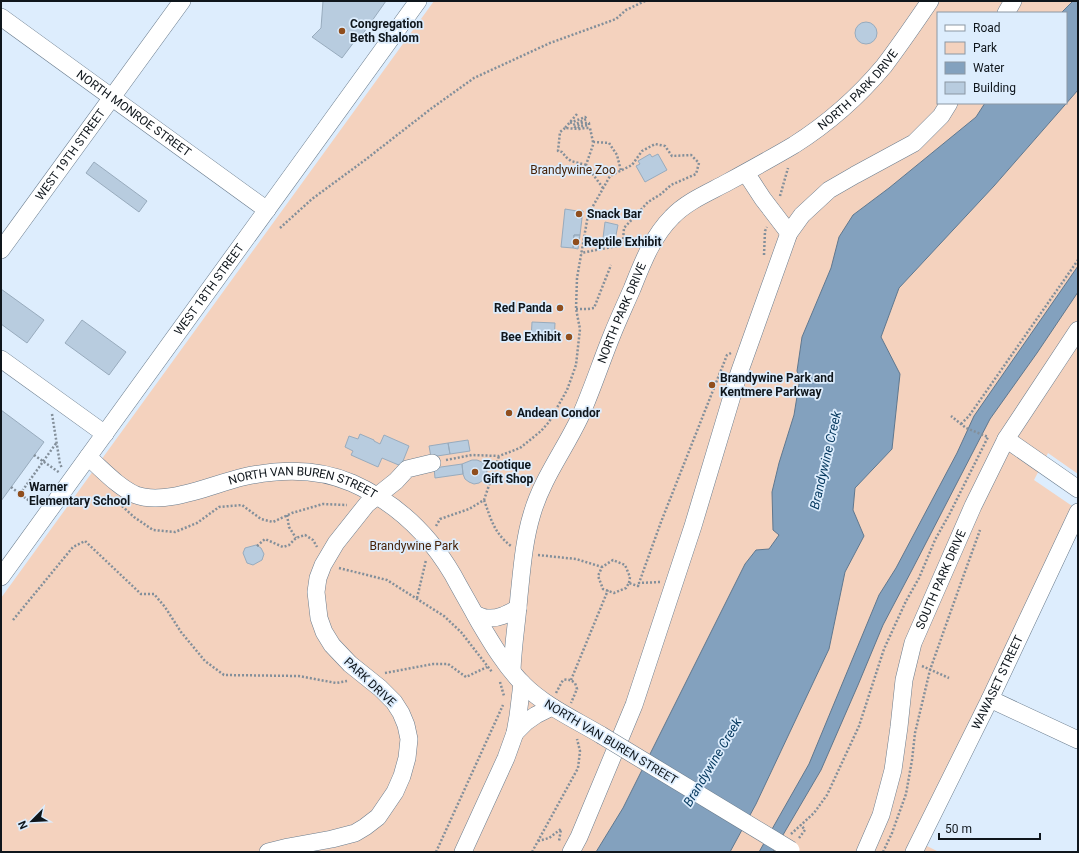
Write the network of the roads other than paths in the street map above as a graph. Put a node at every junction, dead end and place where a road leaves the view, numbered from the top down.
1 (182, 1) edge
2 (418, 1) edge
3 (930, 1) edge
4 (1013, 1) edge
5 (1007, 12) edge
6 (1, 17) edge
7 (112, 98) junction
8 (948, 104) edge
9 (746, 173) junction
10 (267, 210) junction
11 (789, 232) junction
12 (1, 250) edge
13 (1078, 330) edge
14 (1, 359) edge
15 (105, 434) junction
16 (1006, 439) junction
17 (88, 456) junction
18 (432, 463) road end
19 (1078, 489) edge
20 (377, 495) junction
21 (1078, 512) edge
22 (1, 577) edge
23 (518, 608) junction
24 (475, 614) junction
25 (511, 678) junction
26 (990, 699) junction
27 (553, 702) junction
28 (515, 733) junction
29 (1078, 740) edge
30 (792, 846) edge
31 (565, 848) edge
32 (268, 852) edge
33 (463, 852) edge
34 (865, 852) edge
35 (914, 852) edge

1 - 7 street, WEST 19TH STREET
2 - 10 street, WEST 18TH STREET
3 - 9 street, NORTH PARK DRIVE
4 - 5 street
6 - 7 street, NORTH MONROE STREET
7 - 10 street, NORTH MONROE STREET
7 - 12 street, WEST 19TH STREET
8 - 11 street
9 - 11 street
9 - 23 street, NORTH PARK DRIVE
10 - 15 street, WEST 18TH STREET
11 - 31 street
13 - 16 street, SOUTH PARK DRIVE
14 - 15 street
15 - 17 street, WEST 18TH STREET
16 - 19 street
16 - 34 street, SOUTH PARK DRIVE
17 - 20 street, NORTH VAN BUREN STREET
17 - 22 street, WEST 18TH STREET
18 - 20 street, PARK DRIVE
20 - 24 street, NORTH VAN BUREN STREET
20 - 32 street, PARK DRIVE
21 - 26 street, WAWASET STREET
23 - 24 street
23 - 25 street, NORTH PARK DRIVE
24 - 25 street, NORTH VAN BUREN STREET
25 - 27 street, NORTH VAN BUREN STREET
25 - 28 street, NORTH PARK DRIVE
26 - 29 street
26 - 35 street, WAWASET STREET
27 - 28 street, NORTH PARK DRIVE
27 - 30 street, NORTH VAN BUREN STREET, bridge
28 - 33 street, NORTH PARK DRIVE

